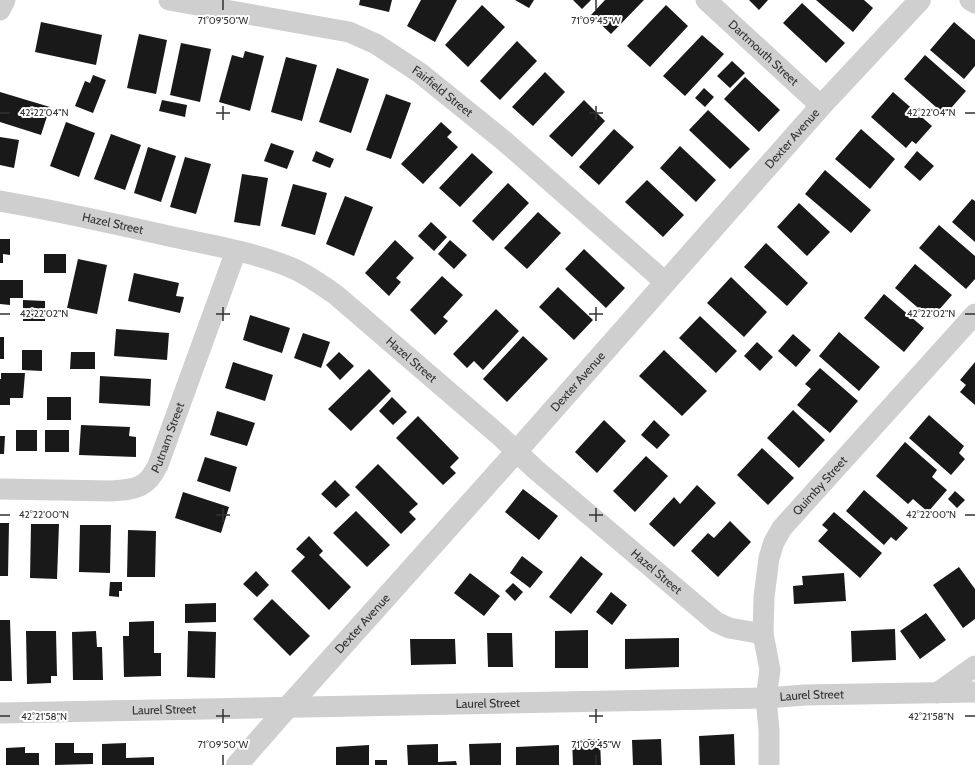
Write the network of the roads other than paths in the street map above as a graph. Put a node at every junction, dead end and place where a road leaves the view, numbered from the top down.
1 (5, 0) edge
2 (169, 0) edge
3 (706, 0) edge
4 (920, 0) edge
5 (970, 0) edge
6 (975, 3) edge
7 (0, 10) edge
8 (821, 106) junction
9 (0, 201) edge
10 (236, 251) junction
11 (665, 282) junction
12 (975, 314) edge
13 (516, 452) junction
14 (0, 490) edge
15 (763, 634) junction
16 (975, 666) edge
17 (975, 692) edge
18 (937, 693) junction
19 (766, 698) junction
20 (287, 708) junction
21 (0, 713) edge
22 (237, 765) edge
23 (769, 765) edge

1 - 7 street
2 - 11 street, Fairfield Street
3 - 8 street, Dartmouth Street
4 - 8 street, Dexter Avenue
5 - 6 street
8 - 11 street, Dexter Avenue
9 - 10 street, Hazel Street
10 - 13 street, Hazel Street
10 - 14 street, Putnam Street
11 - 13 street, Dexter Avenue
12 - 15 street, Quimby Street
13 - 15 street, Hazel Street
13 - 20 street, Dexter Avenue
15 - 19 street, Quimby Street
16 - 18 street
17 - 18 street, Laurel Street
18 - 19 street, Laurel Street
19 - 20 street, Laurel Street
19 - 23 street, Quimby Street
20 - 21 street, Laurel Street
20 - 22 street, Dexter Avenue

